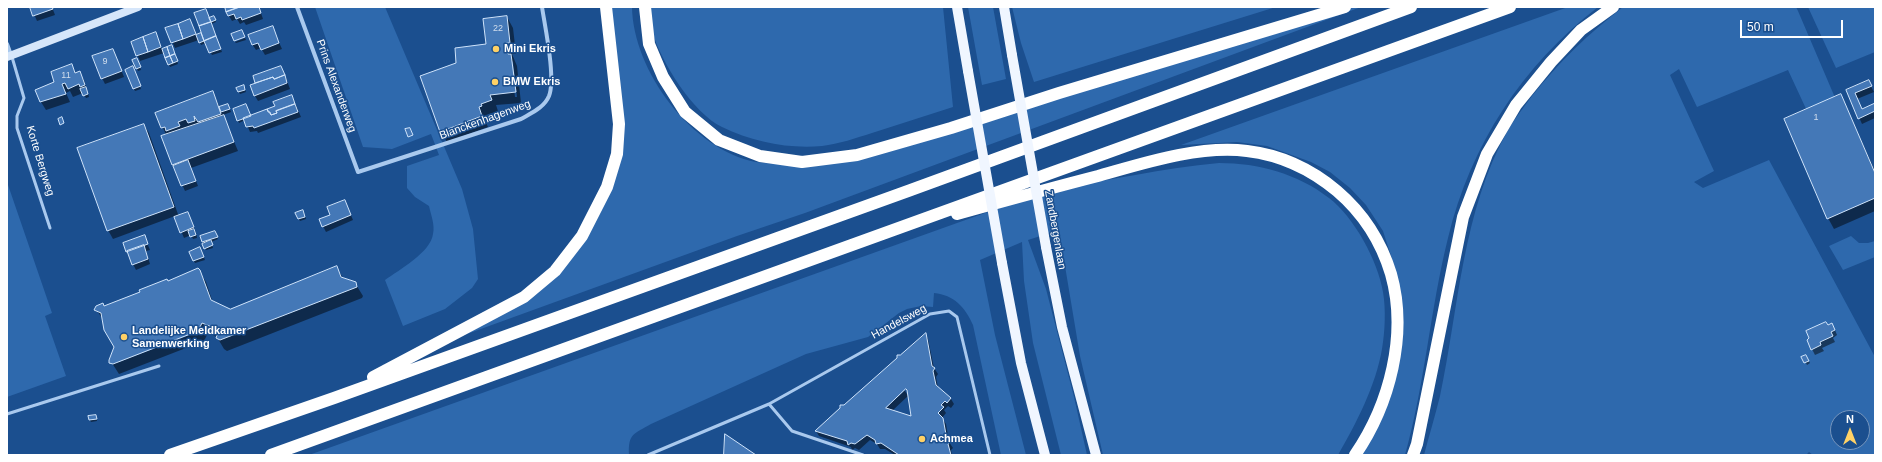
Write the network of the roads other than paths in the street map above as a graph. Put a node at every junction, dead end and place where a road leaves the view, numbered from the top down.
1 (138, 7) edge
2 (297, 7) edge
3 (542, 7) edge
4 (606, 7) edge
5 (645, 7) edge
6 (958, 7) edge
7 (1004, 7) edge
8 (1345, 7) edge
9 (1411, 7) edge
10 (1510, 7) edge
11 (1613, 7) edge
12 (7, 44) edge
13 (9, 56) edge
14 (358, 172) joint
15 (50, 228) dead end
16 (870, 238) junction
17 (159, 366) dead end
18 (334, 398) junction
19 (768, 404) junction
20 (7, 414) edge
21 (170, 455) edge
22 (271, 455) edge
23 (648, 455) edge
24 (863, 455) edge
25 (990, 455) edge
26 (1045, 455) edge
27 (1096, 455) edge
28 (1355, 455) edge
29 (1413, 455) edge

1 - 13 street
2 - 14 street, Prins Alexanderweg
3 - 14 street, Blanckenhagenweg
4 - 18 highway
5 - 8 highway
6 - 26 main road, bridge
7 - 27 main road, Zandbergenlaan, bridge
9 - 18 highway
10 - 16 highway
11 - 29 highway
12 - 13 street, Korte Bergweg
13 - 15 lane, Korte Bergweg
16 - 22 highway
16 - 28 highway
17 - 20 lane
18 - 21 highway
19 - 23 lane, Handelsweg
19 - 24 lane
19 - 25 lane, Handelsweg

